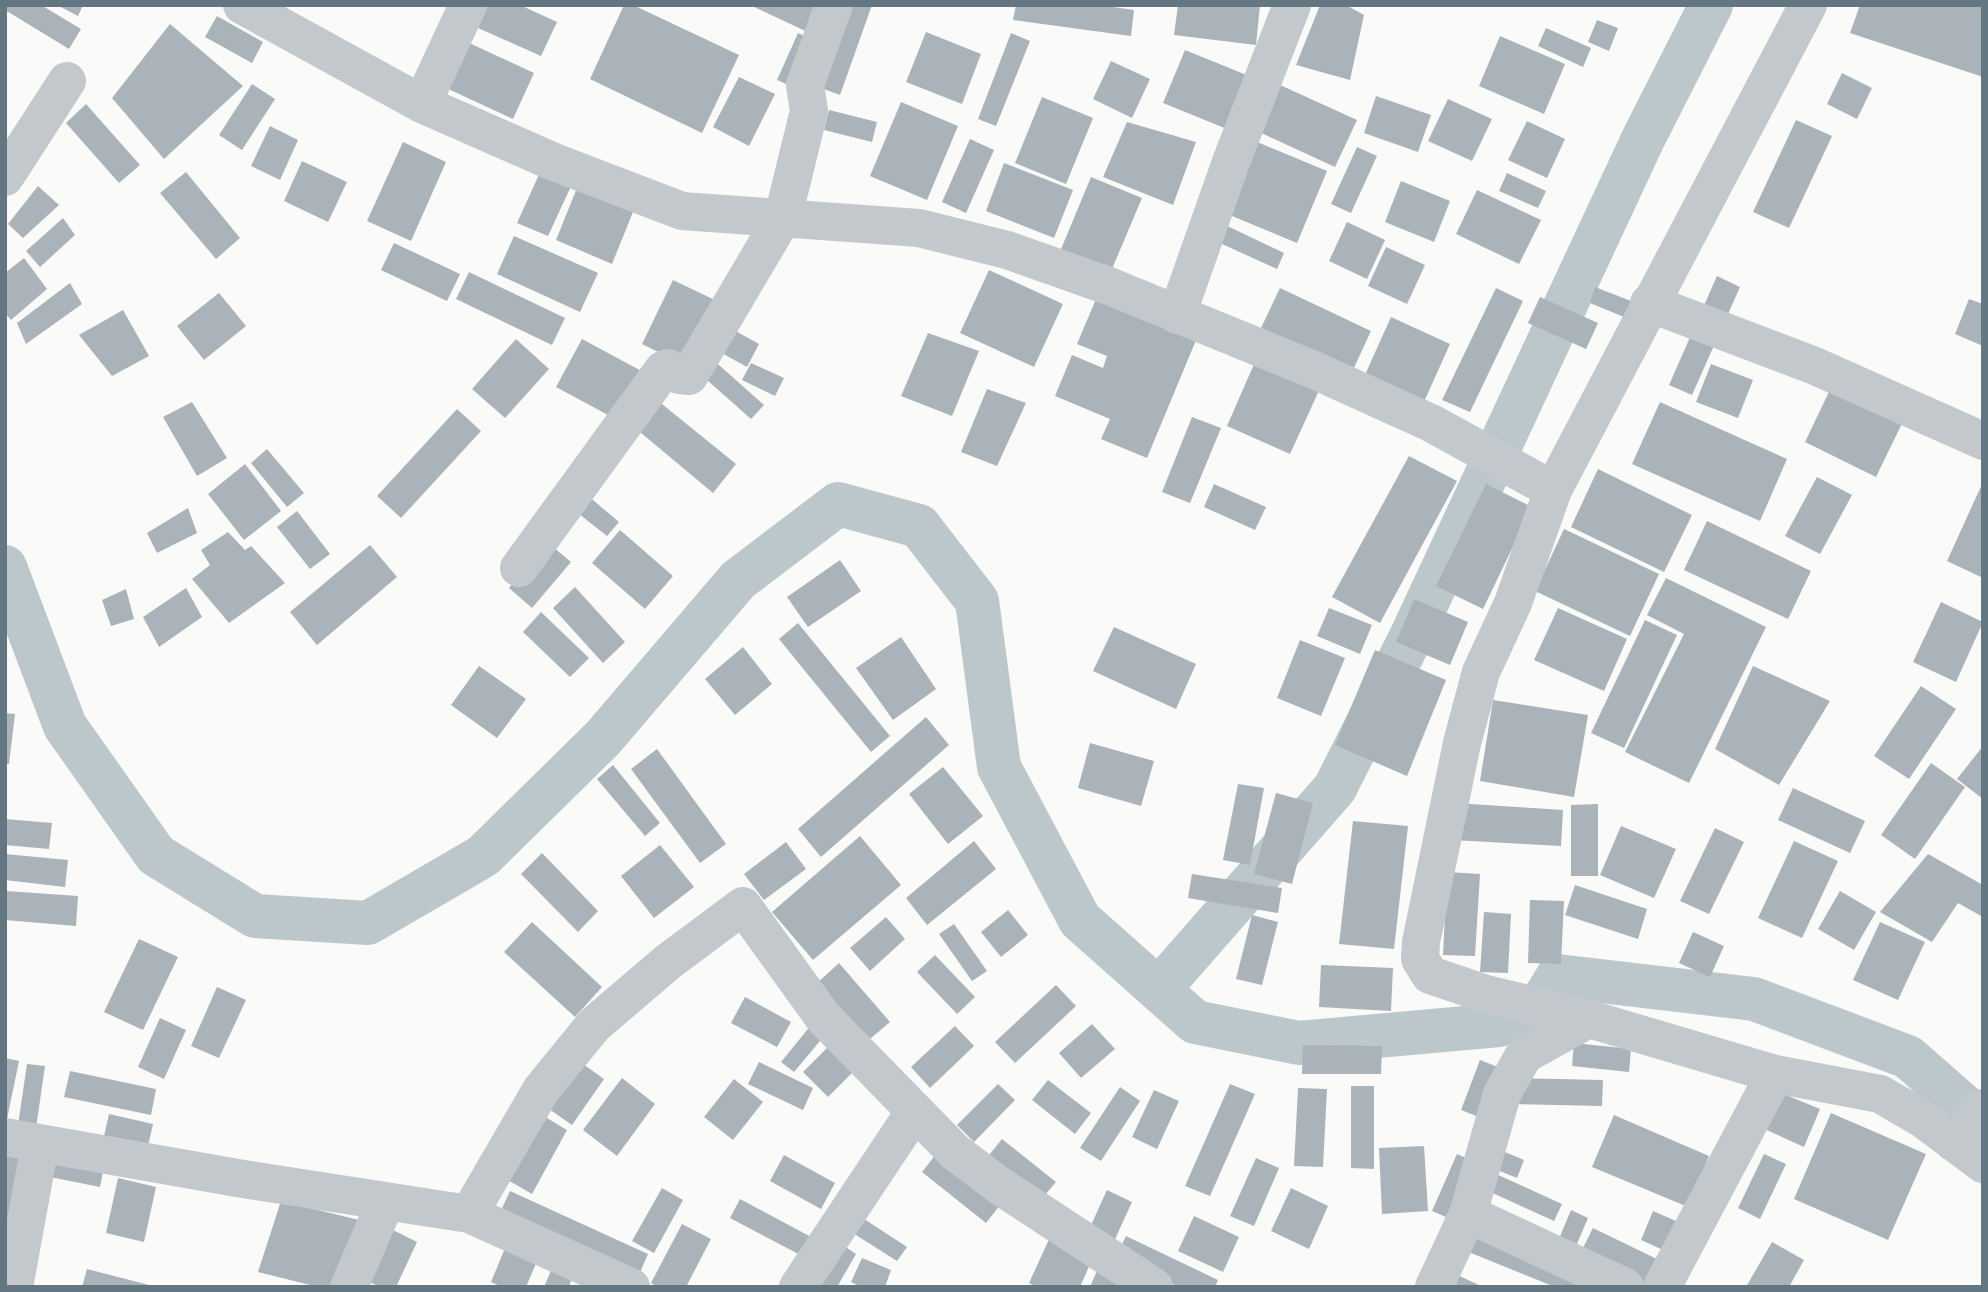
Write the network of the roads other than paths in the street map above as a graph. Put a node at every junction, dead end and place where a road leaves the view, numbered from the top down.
1 (242, 5) edge
2 (468, 5) edge
3 (834, 5) edge
4 (1292, 5) edge
5 (1808, 5) edge
6 (67, 81) dead end
7 (422, 104) junction
8 (5, 177) edge
9 (783, 217) junction
10 (1649, 303) junction
11 (1177, 315) junction
12 (1983, 441) edge
13 (1553, 490) junction
14 (519, 568) dead end
15 (1588, 1019) junction
16 (1775, 1074) junction
17 (1983, 1108) edge
18 (915, 1111) junction
19 (22, 1141) edge
20 (1968, 1153) edge
21 (386, 1201) junction
22 (469, 1214) junction
23 (1468, 1214) junction
24 (14, 1287) edge
25 (349, 1287) edge
26 (631, 1287) edge
27 (798, 1287) edge
28 (1154, 1287) edge
29 (1434, 1287) edge
30 (1625, 1287) edge
31 (1662, 1287) edge

1 - 7 street
2 - 7 street
3 - 9 street
4 - 11 street
5 - 10 street
6 - 8 street
7 - 9 street
9 - 11 street
9 - 14 street
10 - 12 street
10 - 13 street
11 - 13 street
13 - 15 street
15 - 16 street
15 - 23 street
16 - 20 street
16 - 31 street
17 - 20 street
18 - 22 street
18 - 27 street
18 - 28 street
19 - 21 street
19 - 24 street
21 - 22 street
21 - 25 street
22 - 26 street
23 - 29 street
23 - 30 street

